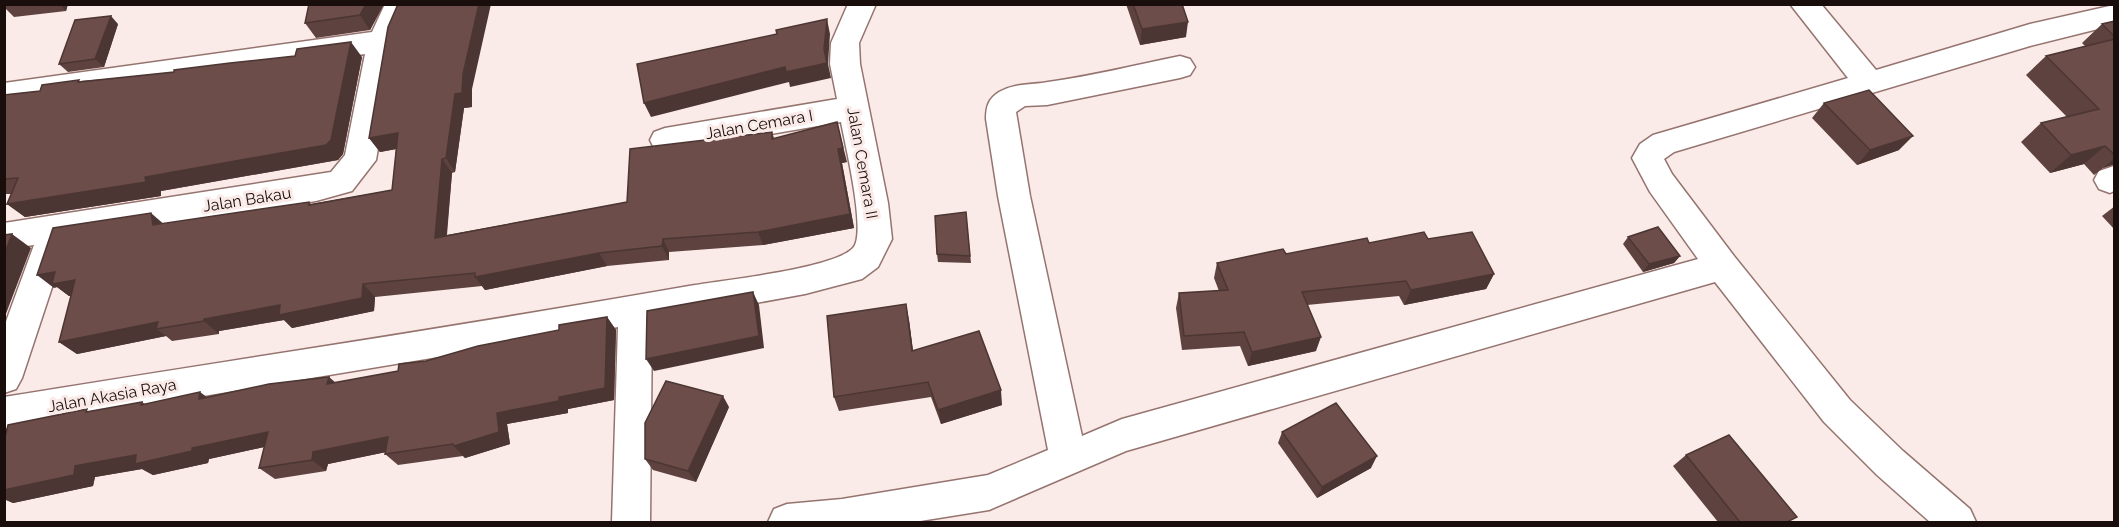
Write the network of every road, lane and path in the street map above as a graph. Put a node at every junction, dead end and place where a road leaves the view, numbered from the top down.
1 (399, 4) edge
2 (862, 4) edge
3 (1804, 4) edge
4 (2115, 15) edge
5 (382, 41) junction
6 (1180, 67) dead end
7 (1887, 77) junction
8 (4, 94) edge
9 (853, 108) junction
10 (665, 140) dead end
11 (55, 230) junction
12 (4, 236) edge
13 (1722, 266) junction
14 (805, 280) joint
15 (635, 310) junction
16 (4, 378) edge
17 (4, 413) edge
18 (1068, 457) junction
19 (631, 522) edge
20 (787, 522) edge
21 (1957, 522) edge

1 - 5 street, Jalan Bakau
2 - 9 street, Jalan Cemara II
3 - 7 street
4 - 7 street
5 - 8 street
5 - 11 street, Jalan Bakau
6 - 18 street
7 - 13 street
9 - 10 street, Jalan Cemara I
9 - 14 street, Jalan Cemara II
11 - 12 street, Jalan Bakau
11 - 16 street
13 - 18 street
13 - 21 street
14 - 15 street, Jalan Akasia Raya
15 - 17 street, Jalan Akasia Raya
15 - 19 street
18 - 20 street

